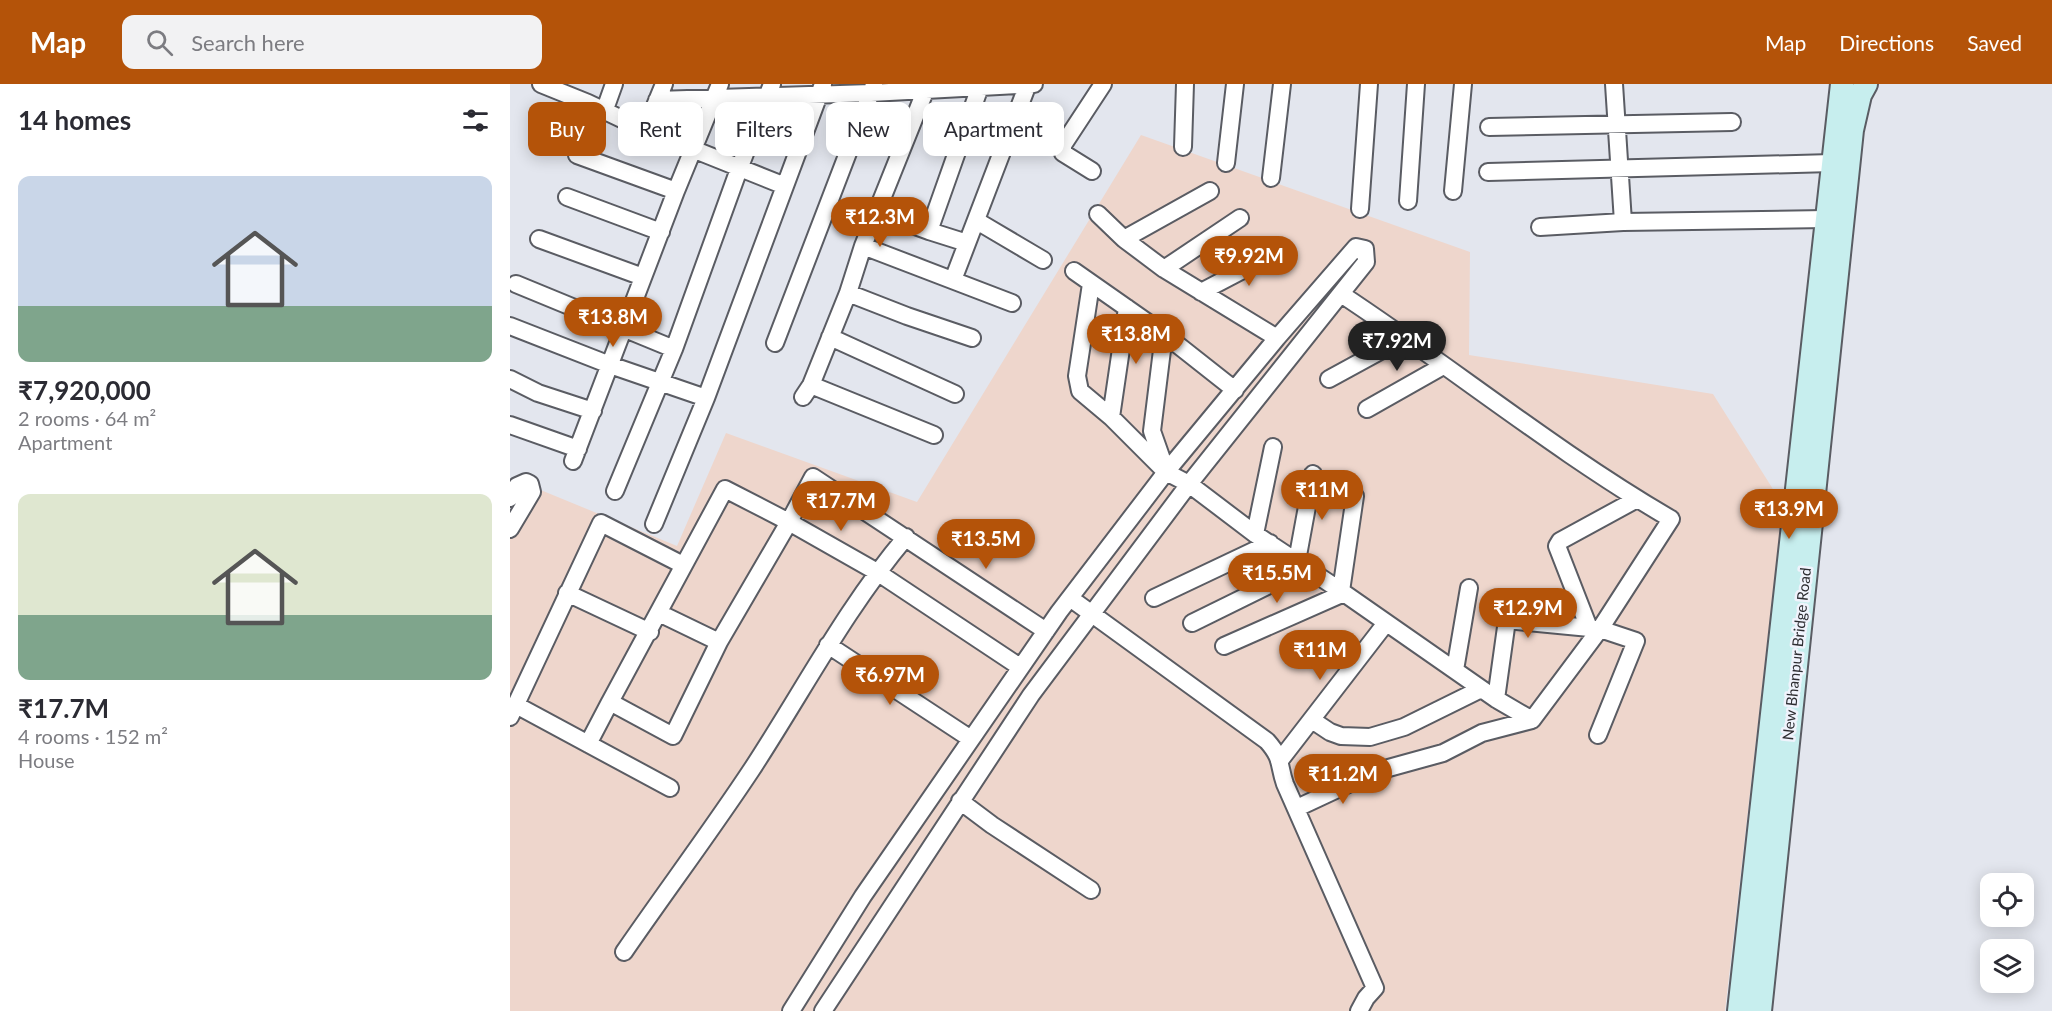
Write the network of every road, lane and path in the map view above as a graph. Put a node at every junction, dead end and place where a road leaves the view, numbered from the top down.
1 (541, 84) edge
2 (567, 84) edge
3 (614, 84) edge
4 (664, 84) edge
5 (1028, 84) edge
6 (1034, 84) edge
7 (1103, 84) edge
8 (1185, 84) edge
9 (1235, 84) edge
10 (1282, 84) edge
11 (1370, 84) edge
12 (1416, 84) edge
13 (1463, 84) edge
14 (1614, 84) edge
15 (1842, 84) edge
16 (1866, 84) edge
17 (981, 86) edge
18 (927, 87) edge
19 (872, 88) edge
20 (822, 89) edge
21 (770, 90) edge
22 (717, 91) edge
23 (657, 100) joint
24 (586, 102) edge
25 (587, 102) edge
26 (606, 106) edge
27 (1732, 122) dead end
28 (1616, 123) junction
29 (703, 126) edge
30 (1489, 127) dead end
31 (1183, 147) dead end
32 (703, 153) edge
33 (581, 156) edge
34 (691, 156) edge
35 (1226, 163) dead end
36 (1832, 163) junction
37 (739, 169) junction
38 (1620, 169) junction
39 (1092, 171) dead end
40 (1488, 172) dead end
41 (1271, 178) dead end
42 (785, 186) junction
43 (676, 191) junction
44 (1210, 191) dead end
45 (1453, 191) dead end
46 (567, 197) dead end
47 (1408, 201) dead end
48 (1360, 209) dead end
49 (877, 212) junction
50 (1098, 214) dead end
51 (1240, 218) dead end
52 (1826, 219) junction
53 (977, 221) junction
54 (1623, 222) junction
55 (1540, 227) dead end
56 (929, 231) junction
57 (662, 232) junction
58 (539, 239) dead end
59 (1124, 239) junction
60 (967, 243) junction
61 (863, 246) junction
62 (1281, 250) dead end
63 (1043, 260) dead end
64 (1164, 269) junction
65 (1074, 272) dead end
66 (644, 277) junction
67 (953, 280) junction
68 (516, 284) dead end
69 (1091, 284) junction
70 (1201, 292) junction
71 (848, 293) junction
72 (1341, 294) junction
73 (1012, 303) dead end
74 (1127, 308) junction
75 (510, 326) edge
76 (623, 329) junction
77 (1164, 334) junction
78 (1406, 336) junction
79 (830, 337) junction
80 (972, 338) dead end
81 (1277, 338) junction
82 (775, 344) dead end
83 (674, 349) junction
84 (610, 365) junction
85 (1443, 366) junction
86 (510, 379) edge
87 (1329, 379) dead end
88 (660, 382) junction
89 (1235, 390) junction
90 (956, 394) dead end
91 (706, 398) junction
92 (1366, 409) dead end
93 (593, 411) junction
94 (1111, 417) junction
95 (510, 424) edge
96 (933, 435) dead end
97 (1273, 447) dead end
98 (1166, 472) junction
99 (1313, 474) dead end
100 (1189, 484) junction
101 (615, 491) dead end
102 (1355, 496) dead end
103 (510, 498) edge
104 (1637, 499) junction
105 (789, 522) junction
106 (654, 524) dead end
107 (510, 530) edge
108 (1255, 534) junction
109 (906, 537) junction
110 (1270, 543) junction
111 (1301, 564) junction
112 (683, 566) junction
113 (876, 572) junction
114 (1469, 588) dead end
115 (1343, 592) junction
116 (567, 593) junction
117 (1070, 598) junction
118 (1154, 598) dead end
119 (659, 613) junction
120 (1090, 613) junction
121 (1192, 623) dead end
122 (1386, 623) junction
123 (1594, 629) junction
124 (1046, 631) junction
125 (650, 632) junction
126 (719, 642) junction
127 (828, 645) junction
128 (1224, 646) dead end
129 (1020, 667) junction
130 (1455, 670) junction
131 (1480, 689) junction
132 (1496, 699) junction
133 (610, 702) junction
134 (513, 711) edge
135 (984, 719) junction
136 (1312, 720) junction
137 (1532, 720) junction
138 (1006, 733) junction
139 (1598, 735) dead end
140 (971, 739) junction
141 (588, 744) junction
142 (1281, 759) junction
143 (670, 788) dead end
144 (960, 801) junction
145 (1297, 808) junction
146 (909, 830) junction
147 (932, 845) junction
148 (1091, 890) dead end
149 (624, 952) dead end
150 (791, 1011) edge
151 (823, 1011) edge
152 (1359, 1011) edge
153 (1739, 1011) edge
154 (1760, 1011) edge

1 - 24 street
2 - 25 street
3 - 26 street
4 - 23 street
5 - 6 street
5 - 17 street
5 - 53 street
7 - 39 street
8 - 31 street
9 - 35 street
10 - 41 street
11 - 48 street
12 - 47 street
13 - 45 street
14 - 28 street
15 - 36 street, New Bhanpur Bridge Road
16 - 154 street, New Bhanpur Bridge Road
17 - 18 street
17 - 56 street
18 - 19 street
18 - 49 street
19 - 20 street
19 - 82 street
20 - 21 street
20 - 42 street
21 - 22 street
21 - 37 street
22 - 23 street
22 - 29 street
27 - 28 street
28 - 30 street
28 - 38 street
32 - 37 street
33 - 43 street
34 - 43 street
36 - 38 street
36 - 52 street, New Bhanpur Bridge Road
37 - 42 street
37 - 83 street
38 - 40 street
38 - 54 street
42 - 91 street
43 - 57 street
44 - 59 street
46 - 57 street
49 - 56 street
49 - 61 street
50 - 59 street
51 - 64 street
52 - 54 street
52 - 153 street, New Bhanpur Bridge Road
53 - 60 street
53 - 63 street
54 - 55 street
56 - 60 street
57 - 66 street
58 - 66 street
59 - 64 street
60 - 67 street
61 - 67 street
61 - 71 street
62 - 70 street
64 - 70 street
65 - 69 street
66 - 76 street
67 - 73 street
68 - 76 street
69 - 74 street
69 - 94 street
70 - 81 street
71 - 79 street
71 - 80 street
72 - 78 street
72 - 81 street
72 - 100 street
74 - 77 street
74 - 94 street
75 - 84 street
76 - 83 street
76 - 84 street
77 - 89 street
77 - 98 street
78 - 85 street
78 - 87 street
79 - 90 street
79 - 96 street
81 - 89 street
83 - 88 street
84 - 88 street
84 - 93 street
85 - 92 street
85 - 104 street
86 - 93 street
88 - 91 street
88 - 101 street
89 - 98 street
91 - 106 street
93 - 95 street
94 - 98 street
97 - 108 street
98 - 100 street
98 - 117 street
99 - 111 street
100 - 108 street
100 - 120 street
102 - 115 street
103 - 107 street
104 - 123 street
104 - 123 street
105 - 109 street
105 - 112 street
105 - 113 street
105 - 126 street
108 - 110 street
109 - 113 street
109 - 124 street
110 - 111 street
110 - 118 street
111 - 115 street
111 - 121 street
112 - 116 street
112 - 119 street
113 - 127 street
113 - 129 street
114 - 130 street
115 - 122 street
115 - 128 street
116 - 125 street
116 - 134 street
117 - 120 street
117 - 124 street
119 - 125 street
119 - 126 street
120 - 138 street
120 - 142 street
122 - 130 street
122 - 136 street
123 - 132 street
123 - 137 street
123 - 139 street
124 - 129 street
125 - 133 street
126 - 133 street
127 - 140 street
127 - 149 street
129 - 135 street
130 - 131 street
131 - 132 street
131 - 136 street
132 - 137 street
133 - 141 street
134 - 141 street
135 - 138 street
135 - 140 street
136 - 142 street
137 - 145 street
138 - 144 street
140 - 146 street
141 - 143 street
142 - 145 street
144 - 147 street
144 - 148 street
145 - 152 street
146 - 147 street
146 - 150 street
147 - 151 street

